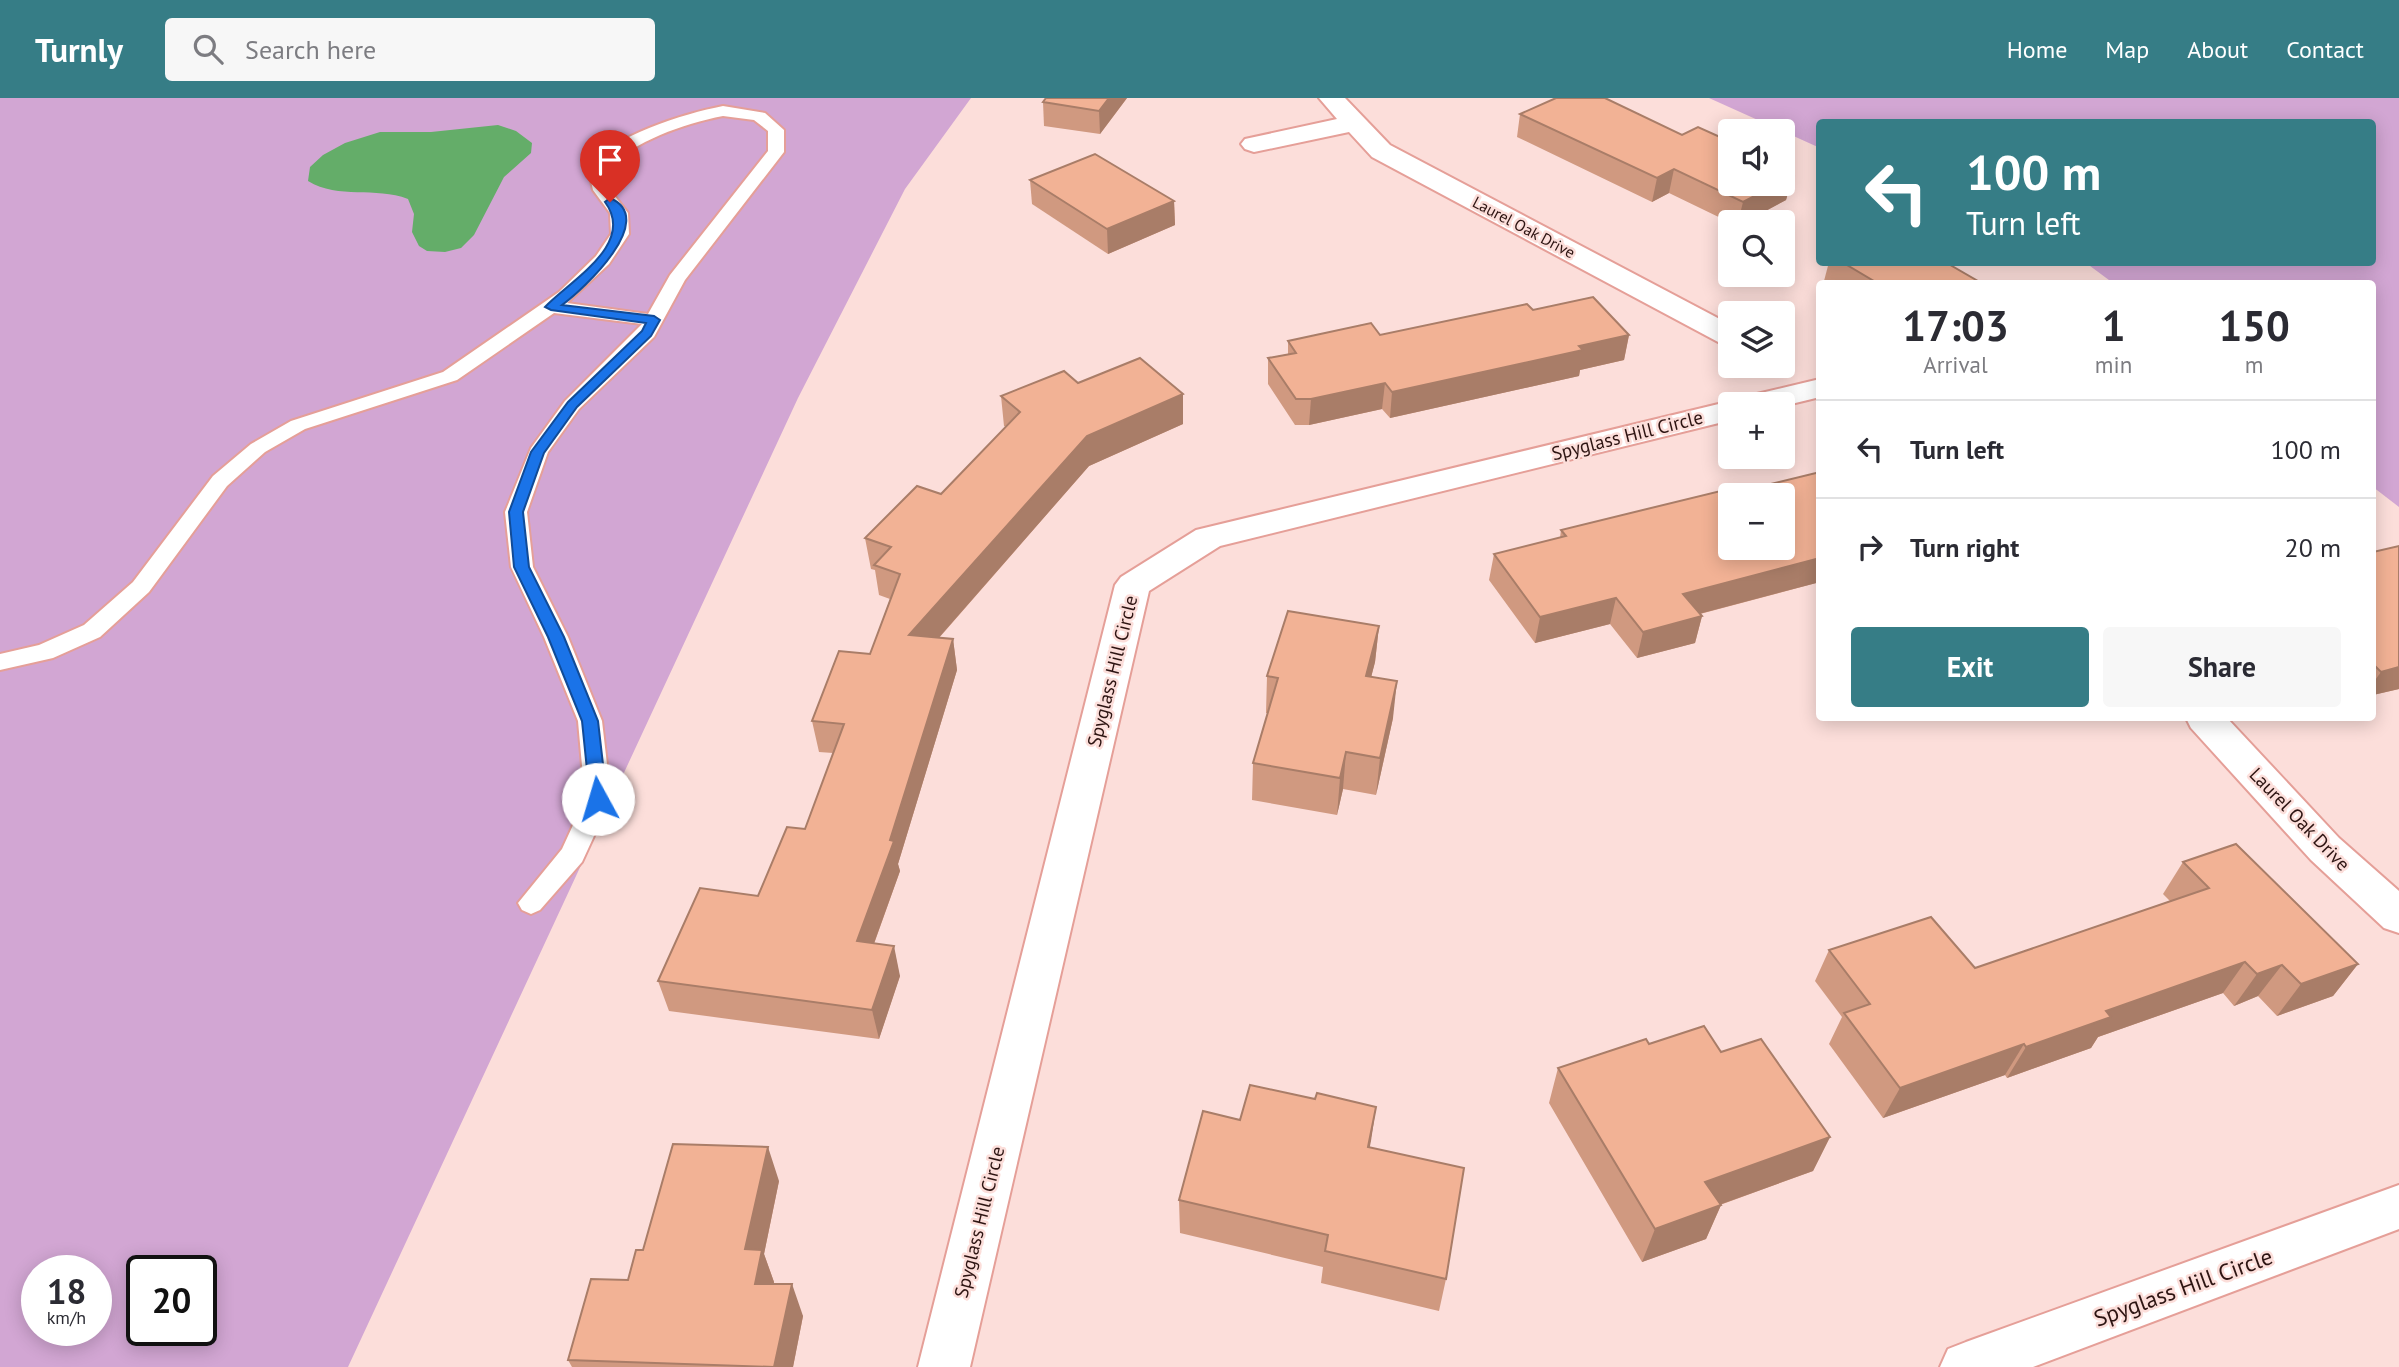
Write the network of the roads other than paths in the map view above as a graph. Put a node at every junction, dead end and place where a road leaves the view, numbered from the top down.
1 (1331, 98) edge
2 (1354, 123) junction
3 (1254, 144) dead end
4 (551, 307) junction
5 (654, 320) junction
6 (1718, 330) edge
7 (1795, 372) edge
8 (1816, 385) edge
9 (1816, 388) edge
10 (1795, 394) edge
11 (1718, 413) edge
12 (0, 662) edge
13 (2208, 721) edge
14 (531, 903) dead end
15 (2399, 916) edge
16 (2399, 1207) edge
17 (944, 1367) edge
18 (1966, 1367) edge

1 - 2 street, Laurel Oak Drive
2 - 3 street
2 - 6 street, Laurel Oak Drive
4 - 5 lane
4 - 5 lane
4 - 12 lane
5 - 14 lane
7 - 8 street
9 - 10 street
11 - 17 street, Spyglass Hill Circle
13 - 15 street, Laurel Oak Drive
16 - 18 street, Spyglass Hill Circle

